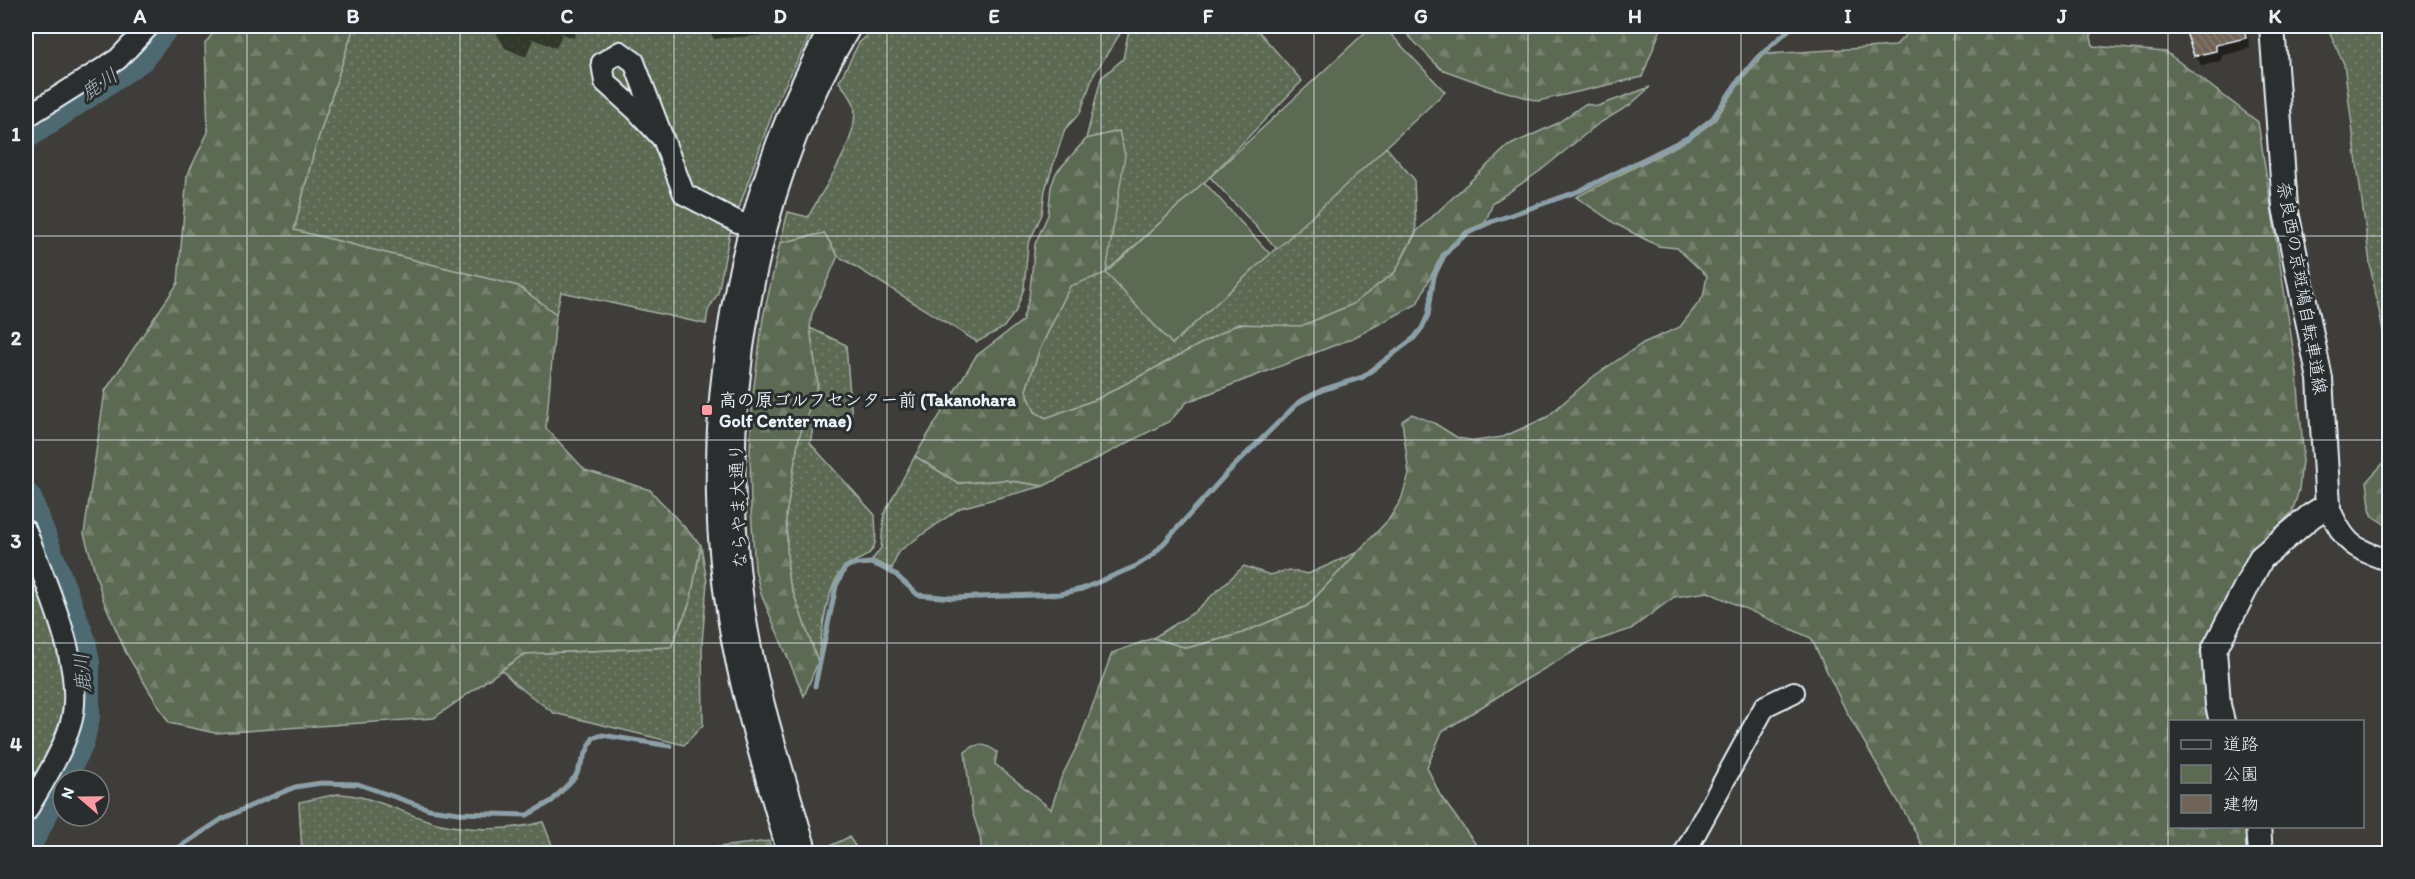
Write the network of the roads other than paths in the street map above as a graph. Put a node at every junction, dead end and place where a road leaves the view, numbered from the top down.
1 (149, 26) edge
2 (831, 26) edge
3 (851, 26) edge
4 (2272, 26) edge
5 (26, 117) edge
6 (662, 138) dead end
7 (750, 226) junction
8 (2328, 505) junction
9 (26, 531) edge
10 (2390, 561) edge
11 (746, 666) junction
12 (1794, 692) dead end
13 (2222, 720) edge
14 (26, 812) edge
15 (2258, 828) edge
16 (791, 840) edge
17 (807, 854) edge
18 (1684, 854) edge
19 (2260, 854) edge

1 - 5 street
2 - 7 street, ならやま大通り
3 - 11 street, ならやま大通り
4 - 8 main road, 奈良西の京斑鳩自転車道線
6 - 7 street
7 - 11 street, ならやま大通り
8 - 10 street
8 - 13 main road
9 - 14 street
11 - 16 street, ならやま大通り
12 - 18 street
15 - 19 main road
16 - 17 street, ならやま大通り

